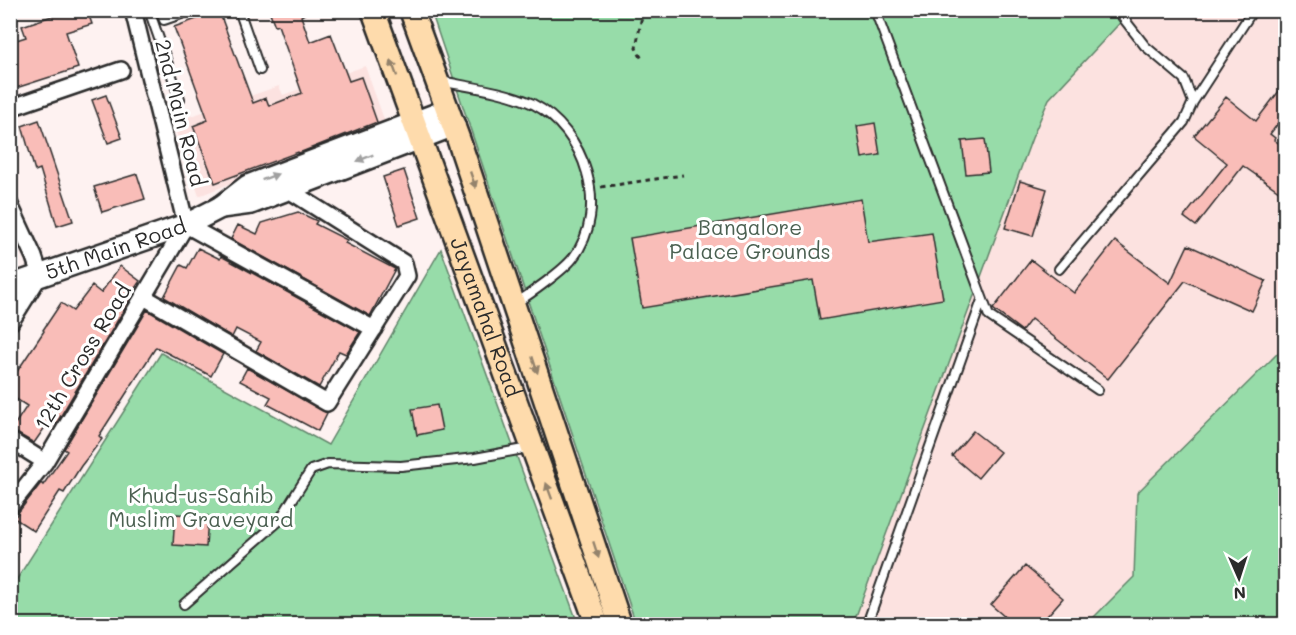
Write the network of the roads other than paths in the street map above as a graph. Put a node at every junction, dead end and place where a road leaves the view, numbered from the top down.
1 (193, 10) edge
2 (239, 10) edge
3 (373, 10) edge
4 (411, 10) edge
5 (875, 10) edge
6 (1116, 10) edge
7 (1253, 10) edge
8 (161, 12) edge
9 (142, 15) edge
10 (121, 70) dead end
11 (260, 70) dead end
12 (437, 80) junction
13 (180, 99) dead end
14 (1193, 102) junction
15 (10, 108) edge
16 (451, 117) junction
17 (417, 130) junction
18 (287, 189) junction
19 (10, 205) edge
20 (220, 207) junction
21 (186, 225) junction
22 (1059, 269) dead end
23 (40, 275) junction
24 (10, 286) edge
25 (144, 297) junction
26 (982, 300) junction
27 (515, 304) junction
28 (10, 322) edge
29 (374, 329) junction
30 (1098, 390) dead end
31 (10, 440) edge
32 (533, 447) junction
33 (45, 462) junction
34 (10, 506) edge
35 (184, 603) dead end
36 (597, 624) edge
37 (620, 624) edge
38 (867, 624) edge

1 - 8 lane
2 - 11 lane
17 -> 3 main road, Jayamahal Road
4 - 12 main road, Jayamahal Road
5 - 26 lane
6 - 14 lane
7 - 14 lane
8 - 9 lane
9 - 13 lane
9 - 21 street, 2nd Main Road
10 - 15 street
12 - 16 main road, Jayamahal Road
12 - 27 lane
14 - 22 lane
16 - 17 street
16 -> 27 main road, Jayamahal Road
17 -> 18 street, 5th Main Road
20 -> 17 street, 5th Main Road
17 - 32 main road, Jayamahal Road
18 - 20 street, 5th Main Road
18 - 29 street
19 - 23 street
20 - 21 street, 5th Main Road
21 - 23 street, 5th Main Road
21 - 25 street, 12th Cross Road
21 - 29 street
23 - 24 street, 5th Main Road
23 - 28 street
25 - 29 street
25 - 33 street, 12th Cross Road
26 - 30 lane
26 - 38 lane
27 -> 37 main road, Jayamahal Road
31 - 33 street
32 - 35 lane
36 -> 32 main road, Jayamahal Road
33 - 34 street, 12th Cross Road

